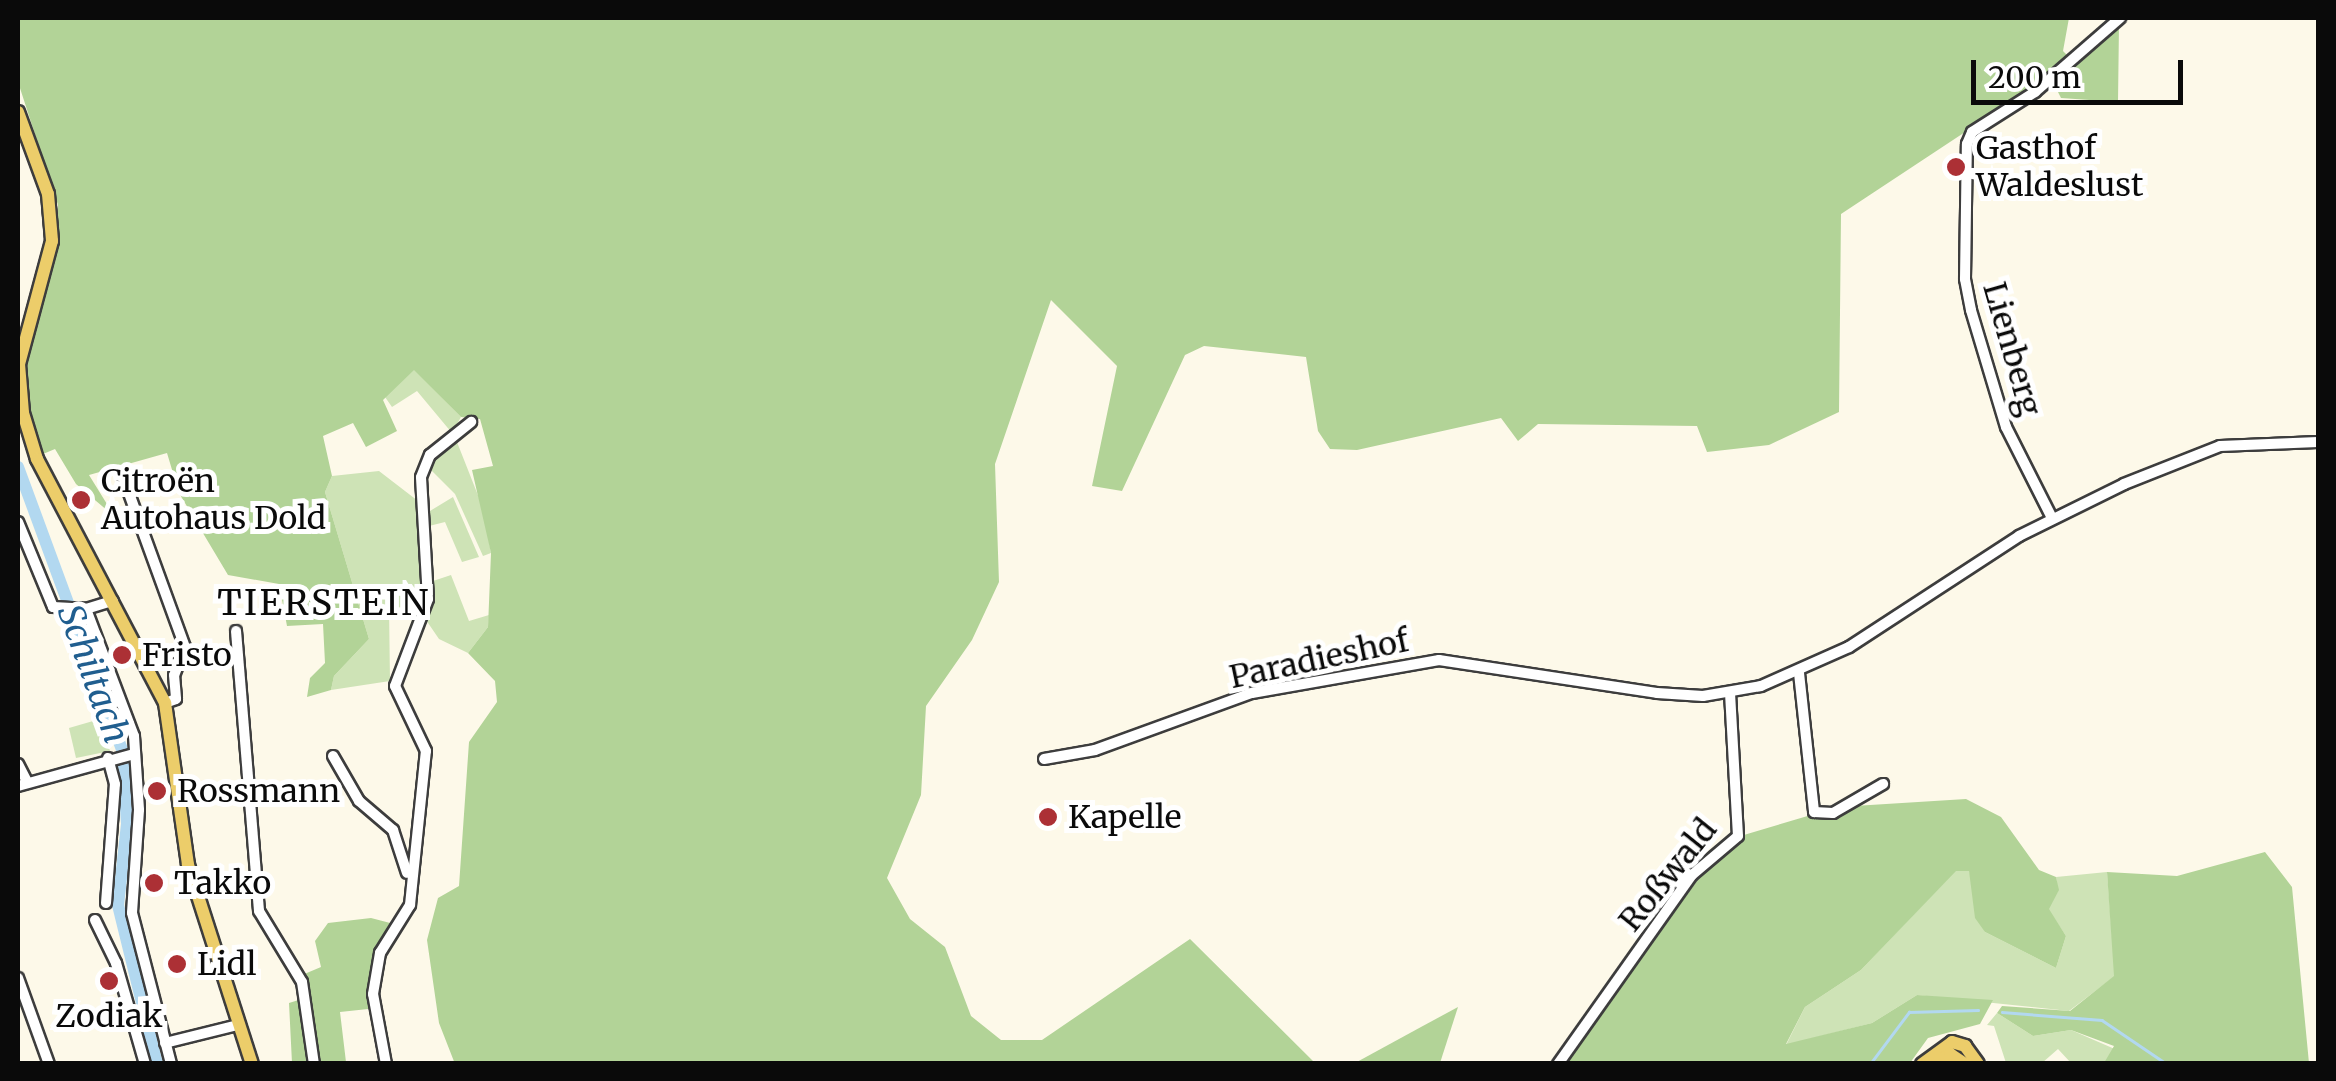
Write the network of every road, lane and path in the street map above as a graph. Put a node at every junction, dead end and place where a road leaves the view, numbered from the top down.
1 (2120, 18) edge
2 (18, 112) edge
3 (18, 374) edge
4 (471, 422) dead end
5 (2318, 442) edge
6 (122, 474) dead end
7 (2052, 518) junction
8 (18, 522) edge
9 (114, 600) junction
10 (83, 609) junction
11 (236, 632) dead end
12 (1799, 673) junction
13 (1730, 693) junction
14 (165, 702) junction
15 (121, 756) junction
16 (333, 756) dead end
17 (1044, 759) dead end
18 (18, 764) edge
19 (22, 784) edge
20 (1883, 784) dead end
21 (409, 877) junction
22 (106, 903) dead end
23 (95, 920) dead end
24 (18, 978) edge
25 (238, 1025) junction
26 (165, 1043) junction
27 (49, 1064) edge
28 (146, 1064) edge
29 (171, 1064) edge
30 (252, 1064) edge
31 (314, 1064) edge
32 (386, 1064) edge
33 (1558, 1064) edge
34 (1922, 1064) edge
35 (1934, 1064) edge
36 (1965, 1064) edge
37 (1978, 1064) edge

1 - 7 street, Lienberg
2 - 3 main road
3 - 9 main road
4 - 21 street
5 - 7 street
6 - 14 street
7 - 12 street
8 - 10 street
9 - 10 street
9 - 14 main road
10 - 15 street
11 - 31 street
12 - 13 street
12 - 20 street
13 - 17 street, Paradieshof
13 - 33 street, Roßwald
14 - 25 main road
15 - 19 street
15 - 22 street
15 - 26 street
16 - 21 street
18 - 19 street
21 - 32 street
23 - 28 street
24 - 27 street
25 - 26 street
25 - 30 main road
26 - 29 street
34 - 37 main road
35 - 36 main road

